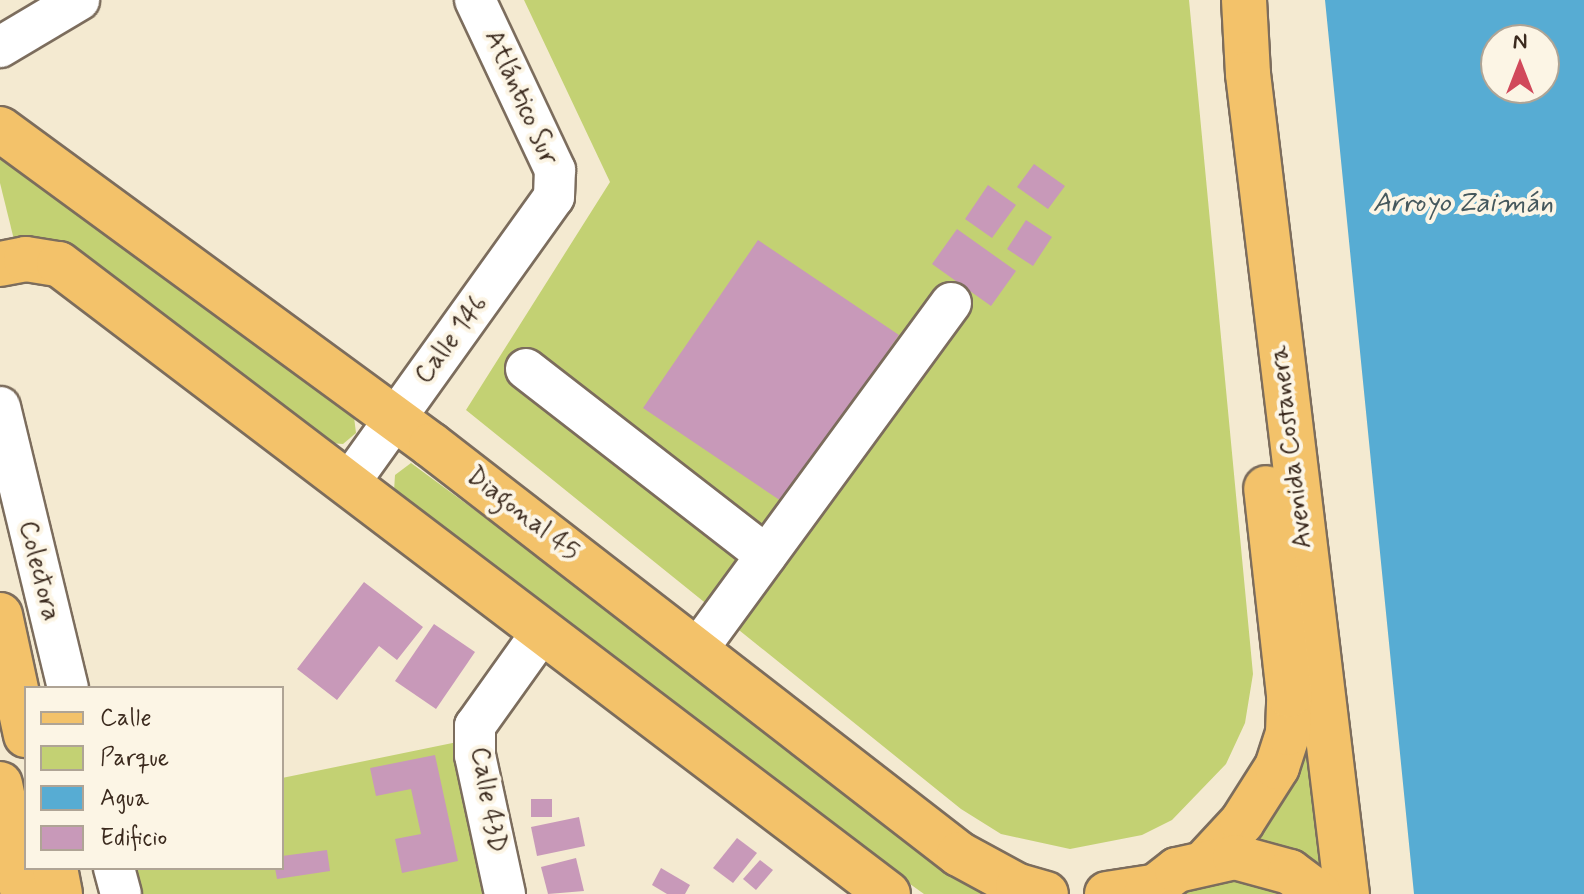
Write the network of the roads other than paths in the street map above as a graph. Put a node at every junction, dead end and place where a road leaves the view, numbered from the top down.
1 (79, 0) edge
2 (475, 0) edge
3 (1216, 0) edge
4 (1244, 0) edge
5 (0, 47) edge
6 (0, 129) edge
7 (554, 197) joint
8 (0, 264) edge
9 (951, 303) dead end
10 (526, 369) dead end
11 (0, 407) edge
12 (395, 418) junction
13 (349, 483) junction
14 (766, 555) junction
15 (0, 615) edge
16 (542, 632) junction
17 (697, 650) junction
18 (68, 686) edge
19 (24, 726) edge
20 (0, 784) edge
21 (1206, 861) junction
22 (55, 870) edge
23 (115, 870) edge
24 (850, 879) edge
25 (0, 885) edge
26 (1149, 890) edge
27 (2, 894) edge
28 (23, 894) edge
29 (60, 894) edge
30 (121, 894) edge
31 (505, 894) edge
32 (888, 894) edge
33 (1046, 894) edge
34 (1107, 894) edge
35 (1319, 894) edge
36 (1347, 894) edge

1 - 5 street
2 - 7 street, Atlántico Sur
3 - 21 main road, Avenida Costanera
4 - 36 main road, Avenida Costanera
6 - 12 main road, Diagonal 45
7 - 12 street, Calle 146
8 - 13 main road
9 - 14 street
10 - 14 street
11 - 18 street, Colectora
12 - 13 street, Calle 146
12 - 17 main road, Diagonal 45
13 - 16 main road
14 - 17 street
15 - 19 main road
16 - 24 main road
16 - 31 street, Calle 43D
17 - 33 main road, Diagonal 45
20 - 28 main road
21 - 26 main road
21 - 35 main road
22 - 29 main road
23 - 30 street
24 - 32 main road
25 - 27 street
26 - 34 main road

